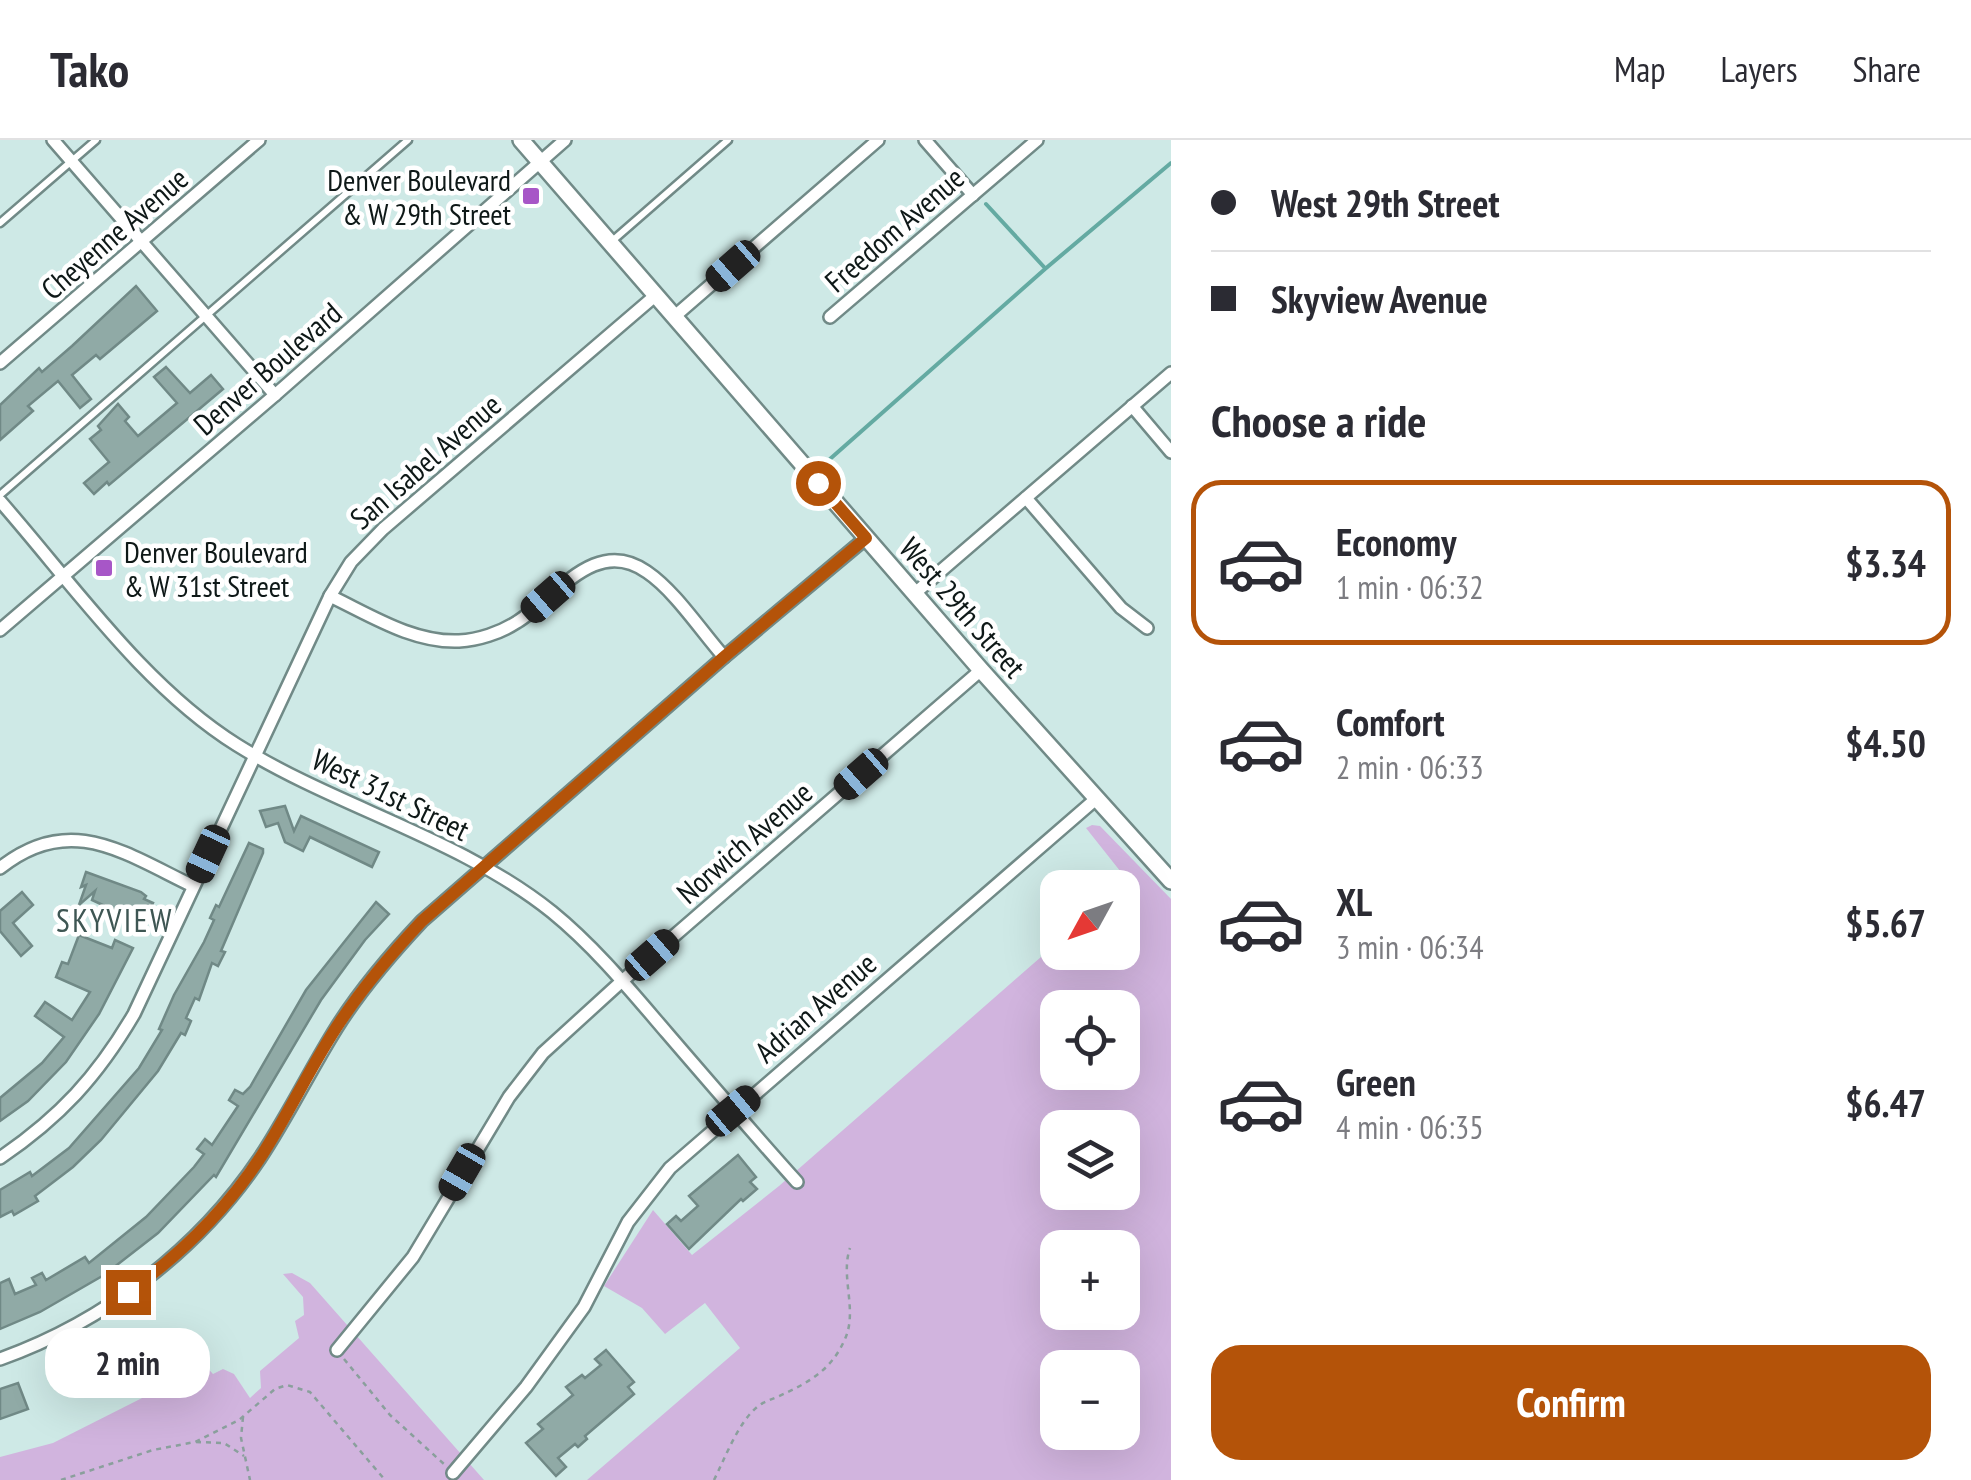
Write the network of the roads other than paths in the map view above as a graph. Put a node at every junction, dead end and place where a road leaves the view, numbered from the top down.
1 (53, 140) edge
2 (96, 140) edge
3 (258, 140) edge
4 (408, 140) edge
5 (521, 140) edge
6 (566, 140) edge
7 (728, 140) edge
8 (878, 140) edge
9 (925, 140) edge
10 (1037, 140) edge
11 (72, 162) junction
12 (540, 162) junction
13 (973, 194) junction
14 (0, 222) edge
15 (144, 242) junction
16 (610, 243) junction
17 (656, 295) junction
18 (207, 316) junction
19 (675, 316) junction
20 (830, 318) dead end
21 (0, 363) edge
22 (1171, 373) edge
23 (275, 396) junction
24 (1132, 406) junction
25 (1171, 452) edge
26 (0, 498) edge
27 (1026, 498) junction
28 (866, 538) junction
29 (64, 575) junction
30 (914, 594) junction
31 (330, 596) junction
32 (1147, 628) dead end
33 (0, 630) edge
34 (724, 657) junction
35 (981, 670) junction
36 (255, 756) junction
37 (1096, 798) junction
38 (483, 866) junction
39 (0, 868) edge
40 (1171, 881) edge
41 (193, 886) junction
42 (622, 981) junction
43 (733, 1111) junction
44 (0, 1158) edge
45 (796, 1182) dead end
46 (337, 1350) road end
47 (0, 1360) edge
48 (453, 1473) road end

1 - 11 street
2 - 11 lane
3 - 15 street, Cheyenne Avenue
4 - 18 lane
5 - 12 street, West 29th Street
6 - 12 street, Denver Boulevard
7 - 16 lane
8 - 19 street
9 - 13 street
10 - 13 street, Freedom Avenue
11 - 14 lane
11 - 15 street
12 - 16 street, West 29th Street
12 - 23 street, Denver Boulevard
13 - 20 street, Freedom Avenue
15 - 18 street
15 - 21 street, Cheyenne Avenue
16 - 17 street, West 29th Street
17 - 19 street, West 29th Street
17 - 31 street, San Isabel Avenue
18 - 23 street
18 - 26 lane
19 - 28 street, West 29th Street
22 - 24 street
23 - 29 street, Denver Boulevard
24 - 25 street
24 - 27 street
26 - 29 street, West 31st Street
27 - 30 street
27 - 32 street
28 - 30 street, West 29th Street
28 - 34 street
29 - 33 street, Denver Boulevard
29 - 36 street, West 31st Street
30 - 35 street, West 29th Street
31 - 34 street
31 - 36 street, San Isabel Avenue
34 - 38 street
35 - 37 street, West 29th Street
35 - 42 street, Norwich Avenue
36 - 38 street, West 31st Street
36 - 41 street, San Isabel Avenue
37 - 40 street, West 29th Street
37 - 43 street, Adrian Avenue
38 - 42 street, West 31st Street
38 - 47 street
39 - 41 street
41 - 44 street, San Isabel Avenue
42 - 43 street, West 31st Street
42 - 46 street, Norwich Avenue
43 - 45 street, West 31st Street
43 - 48 street, Adrian Avenue

